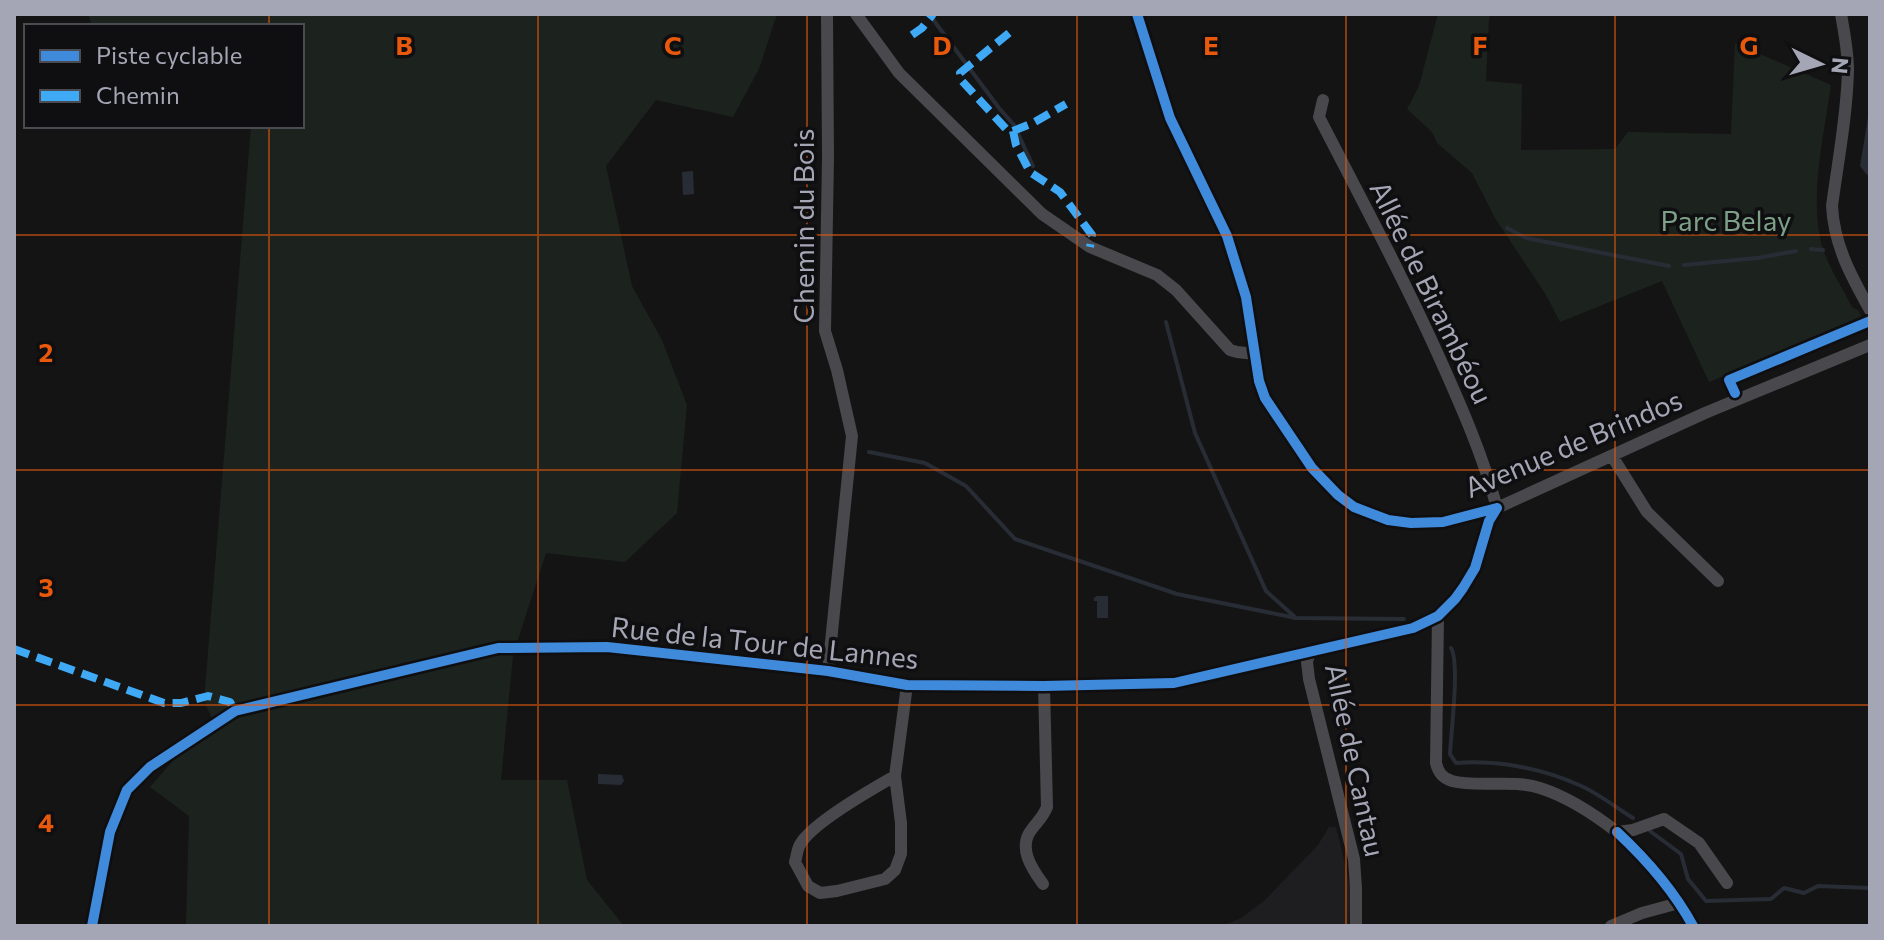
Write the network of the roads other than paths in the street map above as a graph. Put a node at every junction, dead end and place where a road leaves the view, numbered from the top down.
1 (856, 14) edge
2 (1137, 14) edge
3 (1841, 14) edge
4 (827, 15) edge
5 (1323, 100) dead end
6 (1870, 310) edge
7 (1870, 345) edge
8 (1255, 354) junction
9 (1612, 456) junction
10 (1497, 508) junction
11 (1718, 581) dead end
12 (1438, 616) junction
13 (1310, 651) junction
14 (828, 671) junction
15 (907, 685) junction
16 (1044, 686) junction
17 (895, 776) junction
18 (1727, 883) dead end
19 (1043, 884) dead end
20 (1679, 903) dead end
21 (92, 926) edge
22 (1356, 926) edge
23 (1611, 926) edge

1 - 8 street
2 - 8 street, Avenue de Brindos
3 - 6 street
4 - 14 street, Chemin du Bois
5 - 10 street, Allée de Birambéou
7 - 9 street, Avenue de Brindos
8 - 10 street, Avenue de Brindos
9 - 10 street, Avenue de Brindos
9 - 11 street
10 - 12 street, Rue de la Tour de Lannes
12 - 13 street, Rue de la Tour de Lannes
12 - 18 street
13 - 16 street, Rue de la Tour de Lannes
13 - 22 street, Allée de Cantau
14 - 15 street, Rue de la Tour de Lannes
14 - 21 street, Rue de la Tour de Lannes
15 - 16 street, Rue de la Tour de Lannes
15 - 17 street
16 - 19 street
17 - 17 street
20 - 23 street

